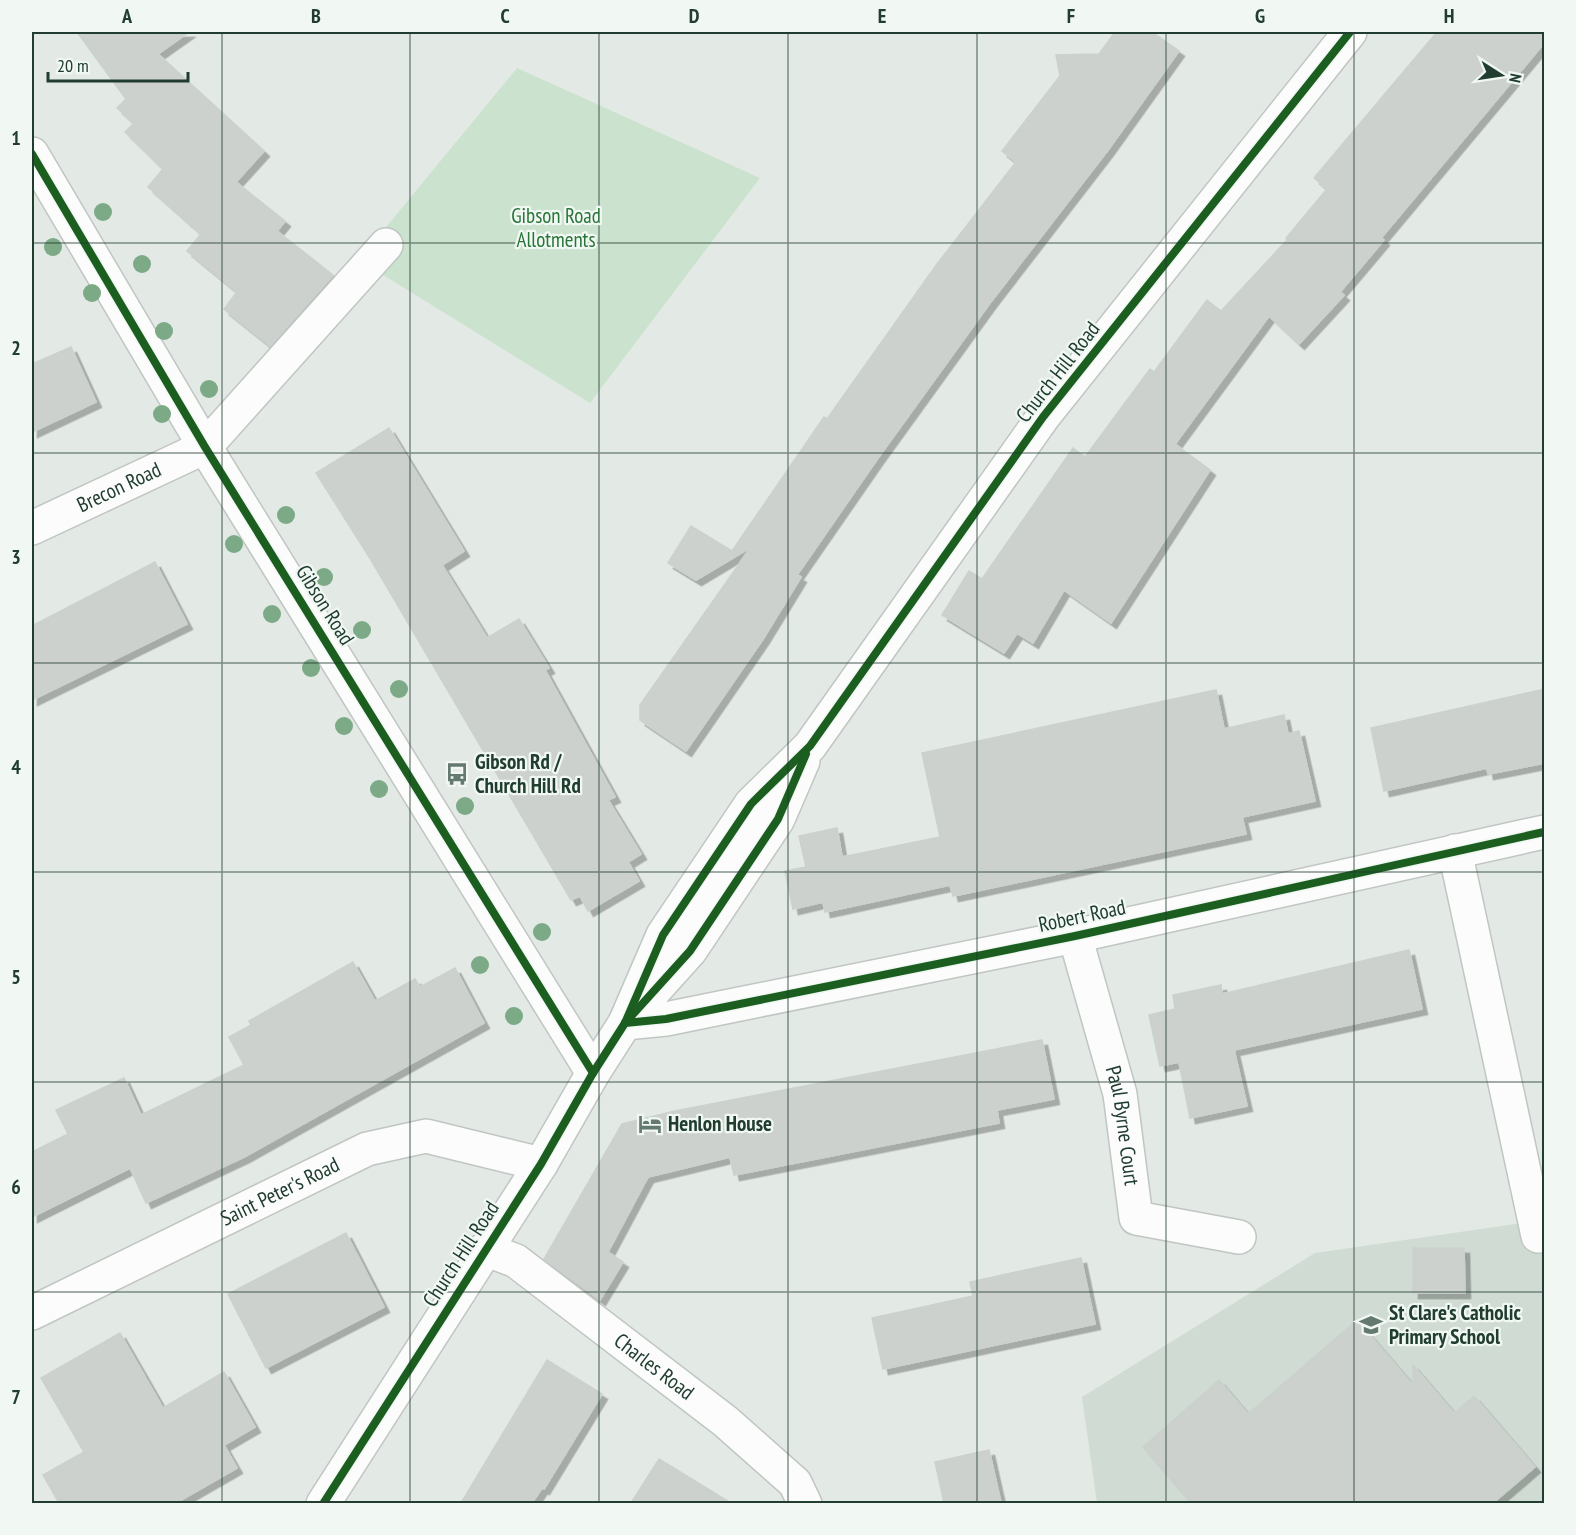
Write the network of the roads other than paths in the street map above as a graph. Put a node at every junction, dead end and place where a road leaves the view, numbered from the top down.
1 (1350, 32) edge
2 (32, 154) edge
3 (386, 245) dead end
4 (205, 447) junction
5 (32, 528) edge
6 (1545, 832) edge
7 (1455, 851) junction
8 (1075, 936) junction
9 (625, 1023) junction
10 (592, 1072) junction
11 (541, 1164) junction
12 (1538, 1236) dead end
13 (1239, 1237) dead end
14 (485, 1249) junction
15 (32, 1314) edge
16 (323, 1503) edge
17 (806, 1503) edge

1 - 9 street, Church Hill Road
2 - 4 street, Gibson Road
3 - 4 street
4 - 5 street, Brecon Road
4 - 10 street, Gibson Road
6 - 7 street, Robert Road
7 - 8 street, Robert Road
7 - 12 street
8 - 9 street, Robert Road
8 - 13 street, Paul Byrne Court
9 - 10 street, Church Hill Road
10 - 11 street, Church Hill Road
11 - 14 street, Church Hill Road
11 - 15 street, Saint Peter's Road
14 - 16 street, Church Hill Road
14 - 17 street, Charles Road

